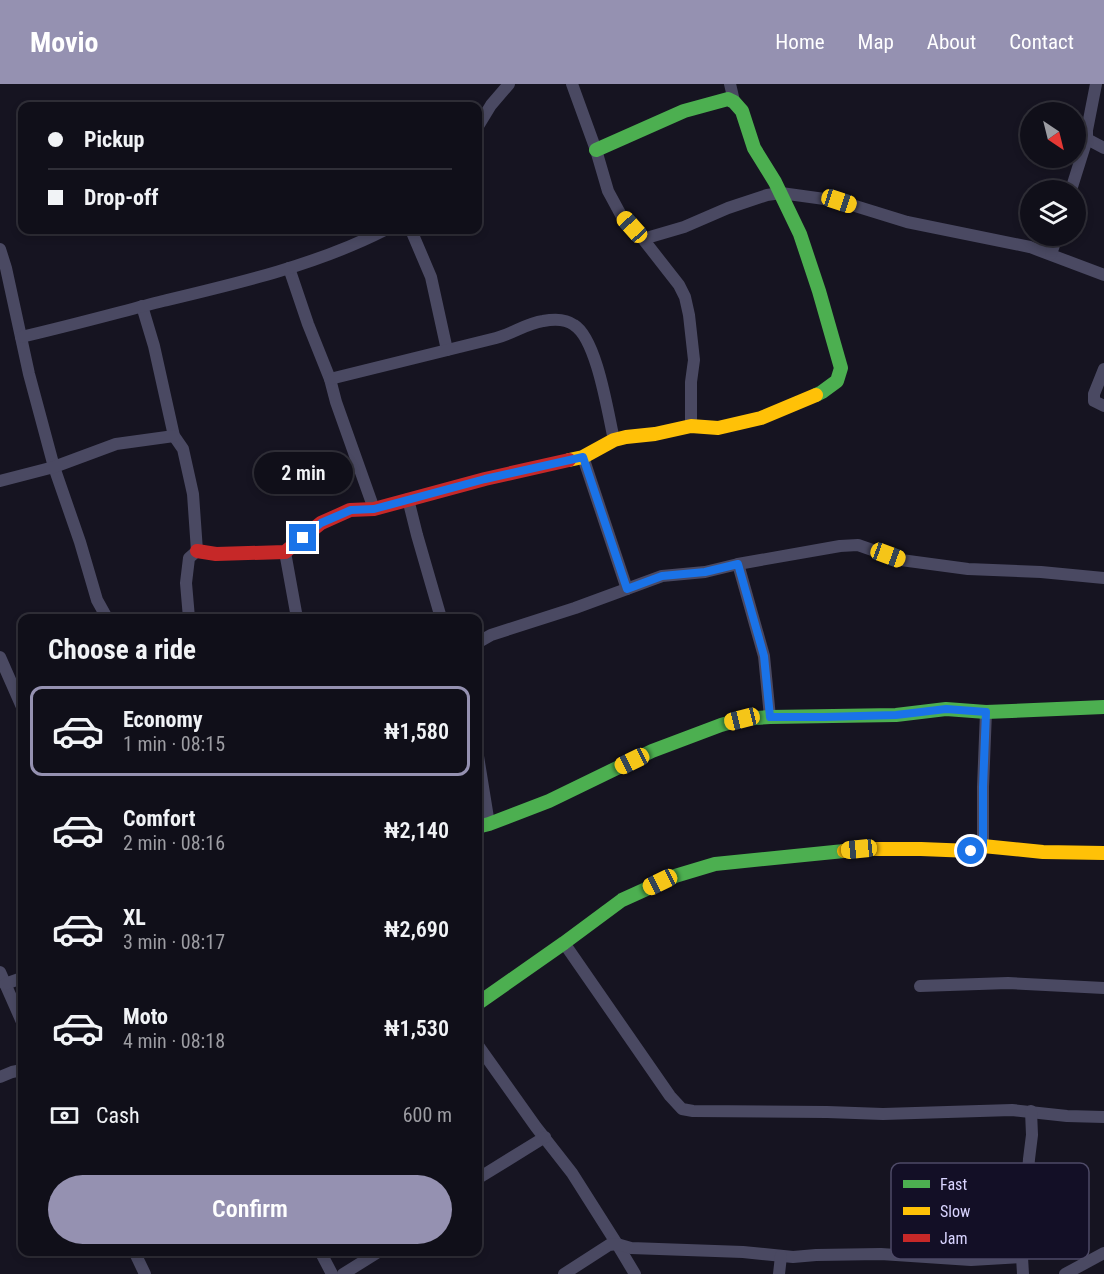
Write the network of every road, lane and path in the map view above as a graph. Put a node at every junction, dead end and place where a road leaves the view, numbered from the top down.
1 (509, 84) edge
2 (572, 84) edge
3 (730, 84) edge
4 (1096, 84) edge
5 (734, 101) junction
6 (482, 120) edge
7 (1087, 139) junction
8 (1104, 148) edge
9 (596, 150) junction
10 (1074, 180) edge
11 (782, 193) junction
12 (376, 234) edge
13 (413, 234) edge
14 (643, 239) junction
15 (1054, 246) edge
16 (0, 249) edge
17 (1051, 254) junction
18 (289, 268) junction
19 (1104, 275) edge
20 (142, 306) junction
21 (21, 337) junction
22 (447, 350) junction
23 (1104, 369) edge
24 (330, 379) junction
25 (1104, 406) edge
26 (691, 426) junction
27 (174, 436) junction
28 (614, 440) junction
29 (583, 457) junction
30 (54, 467) junction
31 (0, 481) edge
32 (408, 499) junction
33 (374, 509) junction
34 (197, 551) junction
35 (285, 552) junction
36 (738, 564) junction
37 (1104, 578) edge
38 (627, 589) junction
39 (104, 614) edge
40 (189, 614) edge
41 (296, 614) edge
42 (440, 614) edge
43 (482, 641) edge
44 (0, 657) edge
45 (18, 698) edge
46 (1104, 707) edge
47 (986, 712) junction
48 (770, 717) junction
49 (483, 825) edge
50 (983, 846) junction
51 (1104, 853) edge
52 (564, 943) junction
53 (0, 972) edge
54 (18, 979) edge
55 (5, 984) junction
56 (920, 986) dead end
57 (1104, 988) edge
58 (482, 1000) edge
59 (18, 1013) edge
60 (482, 1051) edge
61 (18, 1071) edge
62 (0, 1077) edge
63 (1031, 1111) junction
64 (1104, 1117) edge
65 (545, 1137) junction
66 (1029, 1163) edge
67 (482, 1176) edge
68 (617, 1244) junction
69 (1104, 1253) edge
70 (891, 1255) edge
71 (136, 1256) edge
72 (323, 1256) edge
73 (372, 1256) edge
74 (781, 1256) junction
75 (955, 1259) edge
76 (987, 1259) edge
77 (1022, 1259) edge
78 (145, 1274) edge
79 (332, 1274) edge
80 (343, 1274) edge
81 (564, 1274) edge
82 (635, 1274) edge
83 (779, 1274) edge
84 (1023, 1274) edge
85 (1065, 1274) edge

1 - 6 street
2 - 9 street
3 - 5 street
4 - 7 street
5 - 9 street
5 - 11 street
7 - 8 street
7 - 10 street
9 - 14 street
11 - 14 street
11 - 17 street
11 - 26 street
12 - 18 street
13 - 22 street
14 - 26 street
15 - 17 street
16 - 21 street
17 - 19 street
18 - 20 street
18 - 24 street
20 - 21 street
20 - 27 street
21 - 30 street
22 - 24 street
22 - 28 street
23 - 25 street
24 - 33 street
26 - 28 street
27 - 30 street
27 - 34 street
28 - 29 street
29 - 32 street
29 - 38 street
30 - 31 street
30 - 39 street
32 - 33 street
32 - 42 street
33 - 35 street
34 - 35 street
34 - 40 street
35 - 41 street
36 - 37 street
36 - 38 street
36 - 48 street
38 - 43 street
44 - 45 street
46 - 47 street
47 - 48 street
47 - 50 street
48 - 49 street
50 - 51 street
50 - 52 street
52 - 58 street
52 - 63 street
53 - 55 street
54 - 55 street
55 - 59 street
56 - 57 street
60 - 65 street
61 - 62 street
63 - 64 street
63 - 66 street
65 - 67 street
65 - 68 street
68 - 74 street
68 - 81 street
68 - 82 street
69 - 85 street
70 - 74 street
71 - 78 street
72 - 79 street
73 - 80 street
74 - 83 street
75 - 76 street
77 - 84 street

